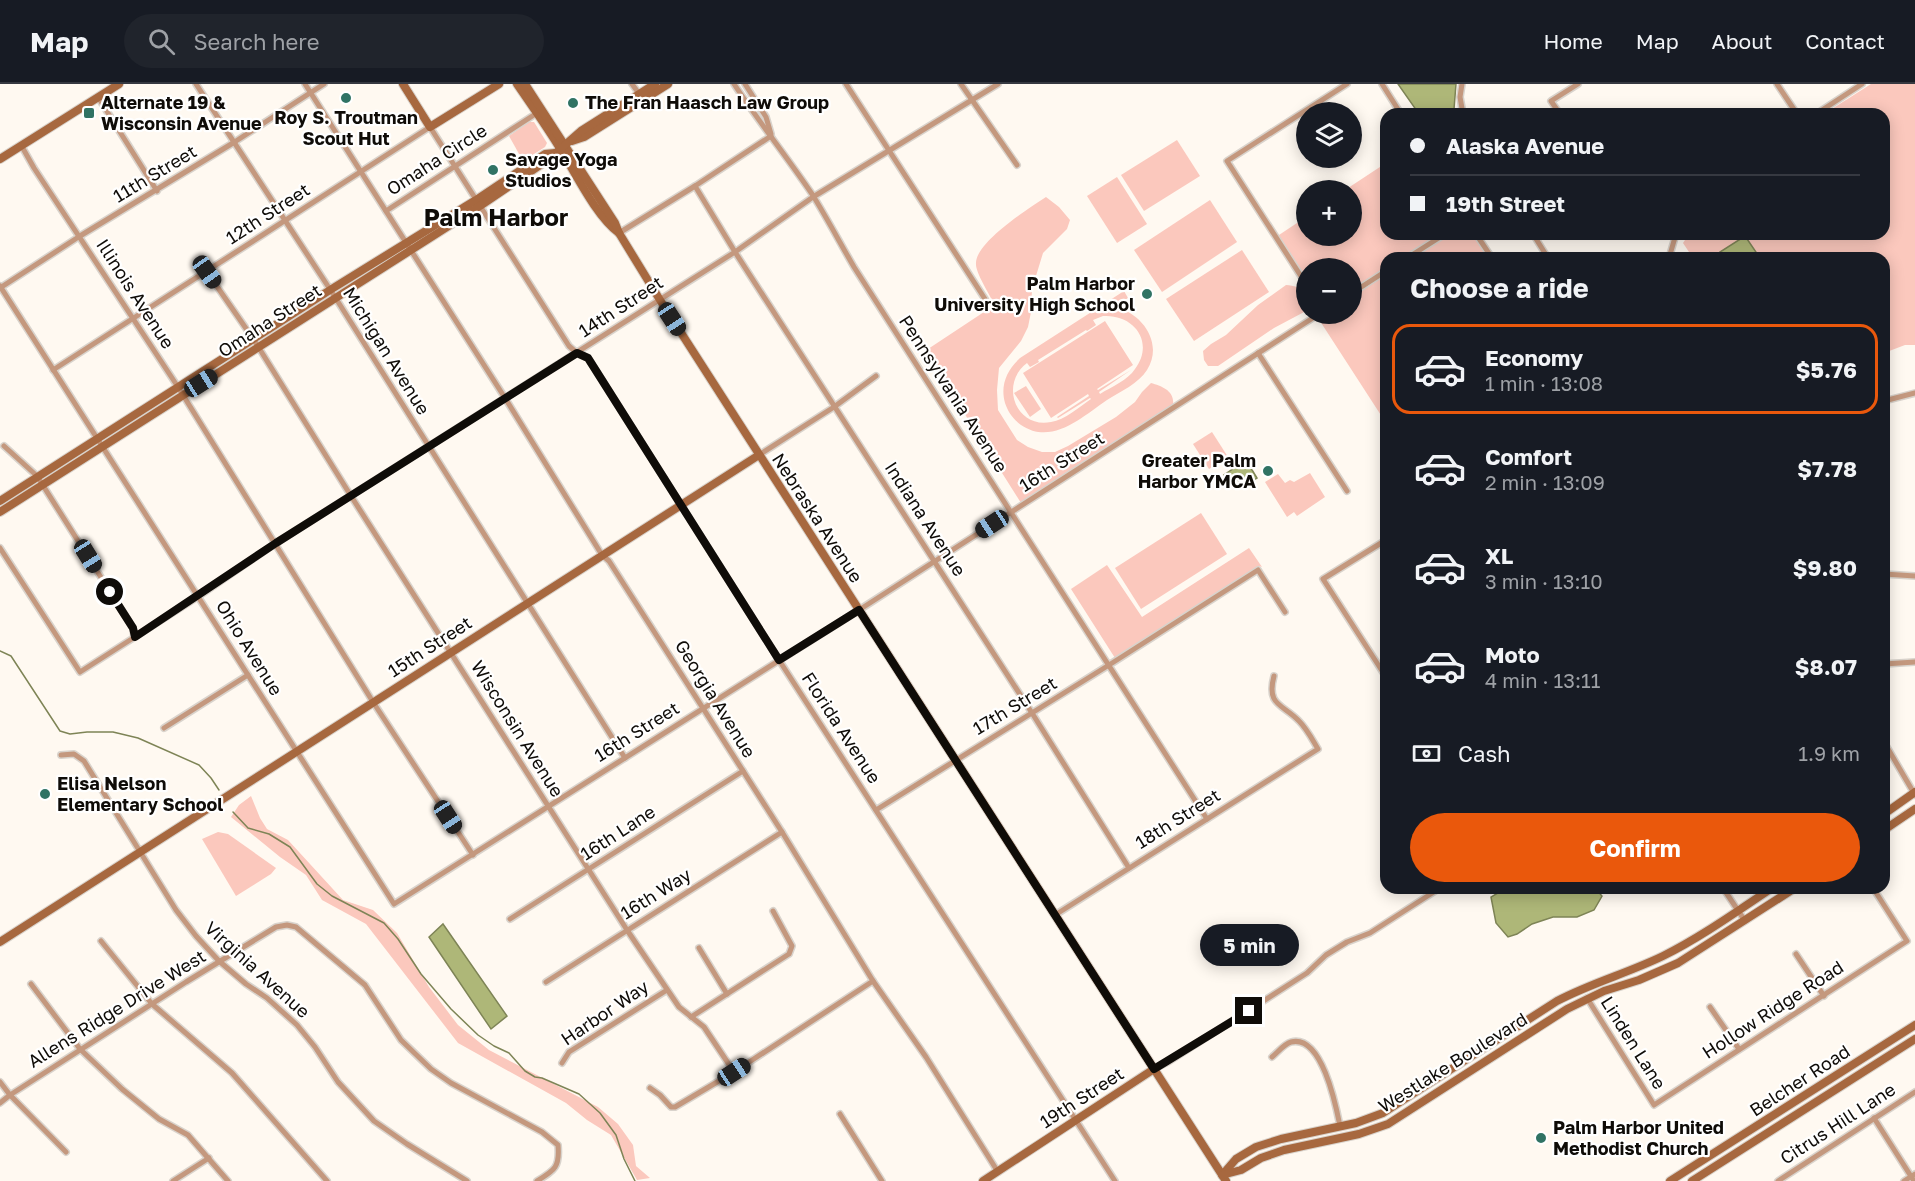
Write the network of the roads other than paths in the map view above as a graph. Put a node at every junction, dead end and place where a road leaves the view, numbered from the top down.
1 (119, 84) edge
2 (196, 84) edge
3 (305, 84) edge
4 (324, 84) edge
5 (403, 84) edge
6 (499, 84) edge
7 (517, 84) edge
8 (525, 84) edge
9 (632, 84) edge
10 (655, 84) edge
11 (668, 84) edge
12 (734, 84) edge
13 (745, 84) edge
14 (846, 84) edge
15 (961, 84) edge
16 (998, 84) edge
17 (1347, 84) edge
18 (1382, 84) edge
19 (1462, 84) edge
20 (1578, 84) edge
21 (1777, 84) edge
22 (1862, 84) edge
23 (310, 93) junction
24 (98, 97) junction
25 (641, 97) junction
26 (972, 100) junction
27 (1397, 108) edge
28 (1462, 108) edge
29 (1556, 108) edge
30 (1793, 108) edge
31 (1824, 108) edge
32 (537, 113) junction
33 (430, 127) junction
34 (771, 136) junction
35 (233, 143) junction
36 (21, 145) junction
37 (563, 147) junction
38 (888, 151) junction
39 (0, 159) edge
40 (1017, 165) dead end
41 (454, 166) junction
42 (360, 173) junction
43 (695, 186) junction
44 (157, 191) junction
45 (813, 197) junction
46 (478, 203) junction
47 (386, 211) junction
48 (284, 220) junction
49 (618, 233) junction
50 (80, 236) junction
51 (1436, 240) edge
52 (409, 247) junction
53 (735, 252) junction
54 (1416, 252) edge
55 (1296, 268) edge
56 (207, 272) junction
57 (1380, 275) edge
58 (0, 287) edge
59 (1362, 287) edge
60 (333, 294) junction
61 (985, 299) dead end
62 (660, 300) junction
63 (132, 318) junction
64 (1303, 324) edge
65 (256, 344) junction
66 (577, 353) junction
67 (1258, 353) junction
68 (52, 370) junction
69 (876, 376) dead end
70 (180, 391) junction
71 (1915, 393) edge
72 (505, 398) junction
73 (1890, 399) edge
74 (834, 407) junction
75 (98, 438) junction
76 (4, 446) dead end
77 (429, 446) junction
78 (104, 447) junction
79 (759, 455) junction
80 (37, 476) junction
81 (42, 484) junction
82 (1347, 491) dead end
83 (351, 496) junction
84 (0, 501) edge
85 (681, 506) junction
86 (0, 512) edge
87 (1011, 512) junction
88 (276, 543) junction
89 (1380, 544) edge
90 (0, 548) edge
91 (602, 555) junction
92 (934, 561) junction
93 (1890, 574) edge
94 (1915, 576) edge
95 (199, 596) junction
96 (526, 603) junction
97 (859, 610) junction
98 (1285, 612) dead end
99 (135, 637) junction
100 (450, 652) junction
101 (779, 660) junction
102 (1915, 663) edge
103 (1890, 664) edge
104 (1109, 665) junction
105 (1380, 668) edge
106 (248, 675) junction
107 (1274, 676) dead end
108 (373, 702) junction
109 (703, 708) junction
110 (1032, 713) junction
111 (164, 728) dead end
112 (298, 752) junction
113 (1890, 752) edge
114 (61, 755) dead end
115 (625, 758) junction
116 (955, 760) junction
117 (743, 771) junction
118 (1915, 793) edge
119 (548, 806) junction
120 (1915, 809) edge
121 (876, 810) junction
122 (1890, 810) edge
123 (1207, 819) junction
124 (1890, 826) edge
125 (782, 831) junction
126 (141, 853) junction
127 (473, 855) junction
128 (1129, 868) junction
129 (589, 870) junction
130 (1431, 894) edge
131 (1727, 894) edge
132 (1763, 894) edge
133 (1786, 894) edge
134 (1877, 894) edge
135 (394, 904) joint
136 (1738, 910) junction
137 (773, 911) dead end
138 (1055, 915) junction
139 (510, 919) dead end
140 (1745, 921) junction
141 (627, 930) junction
142 (102, 941) dead end
143 (0, 942) edge
144 (699, 948) dead end
145 (1796, 954) dead end
146 (219, 961) junction
147 (873, 981) junction
148 (546, 982) dead end
149 (32, 984) dead end
150 (667, 990) junction
151 (727, 994) junction
152 (1824, 996) junction
153 (1587, 998) junction
154 (152, 1004) junction
155 (1710, 1007) dead end
156 (691, 1017) junction
157 (1915, 1024) edge
158 (1497, 1039) junction
159 (1915, 1039) edge
160 (80, 1049) junction
161 (1503, 1049) junction
162 (1739, 1049) junction
163 (1272, 1057) dead end
164 (562, 1063) dead end
165 (1154, 1069) junction
166 (734, 1072) junction
167 (0, 1082) edge
168 (1426, 1086) junction
169 (650, 1088) dead end
170 (1915, 1092) edge
171 (10, 1095) junction
172 (1432, 1095) junction
173 (0, 1103) edge
174 (1654, 1105) joint
175 (840, 1114) dead end
176 (1874, 1118) junction
177 (1076, 1120) junction
178 (1340, 1126) junction
179 (1342, 1138) junction
180 (1262, 1145) junction
181 (66, 1152) dead end
182 (1266, 1156) junction
183 (209, 1158) junction
184 (998, 1172) junction
185 (1914, 1177) edge
186 (1224, 1178) edge
187 (173, 1181) edge
188 (228, 1181) edge
189 (327, 1181) edge
190 (467, 1181) edge
191 (537, 1181) edge
192 (882, 1181) edge
193 (983, 1181) edge
194 (1115, 1181) edge
195 (1670, 1181) edge
196 (1692, 1181) edge
197 (1778, 1181) edge
198 (1904, 1181) edge

1 - 24 street
2 - 35 street, Michigan Avenue
3 - 23 street
4 - 23 street, 11th Street
5 - 33 street, Florida Avenue
6 - 33 street, 12th Street
7 - 32 street, Nebraska Avenue
8 - 37 street, Nebraska Avenue
9 - 25 street
10 - 25 street, Omaha Street
11 - 25 street, Omaha Street
12 - 34 street, Pennsylvania Avenue
13 - 34 street, Pennsylvania Avenue
14 - 38 street
15 - 26 street
16 - 26 street, 14th Street
17 - 55 street
18 - 27 street
19 - 28 street
20 - 29 street
21 - 30 street
22 - 31 street
23 - 35 street, 11th Street
23 - 42 street
24 - 36 street
24 - 44 street
25 - 37 street, Omaha Street
26 - 38 street, 14th Street
26 - 40 street
32 - 37 street, Nebraska Avenue
32 - 41 street, Omaha Circle
33 - 41 street, Florida Avenue
33 - 42 street, 12th Street
34 - 43 street
34 - 45 street, Pennsylvania Avenue
35 - 44 street, 11th Street
35 - 48 street, Michigan Avenue
36 - 39 street
36 - 50 street, Illinois Avenue
37 - 46 street, Omaha Street
37 - 49 street, Nebraska Avenue
38 - 45 street, 14th Street
38 - 61 street
41 - 46 street, Florida Avenue
41 - 47 street, Omaha Circle
42 - 47 street
42 - 48 street, 12th Street
43 - 49 street
43 - 53 street, Indiana Avenue
44 - 50 street, 11th Street
45 - 53 street, 14th Street
45 - 87 street, Pennsylvania Avenue
46 - 52 street, Omaha Street
46 - 66 street, Florida Avenue
47 - 52 street, Omaha Circle
48 - 56 street, 12th Street
48 - 60 street, Michigan Avenue
49 - 62 street, Nebraska Avenue
50 - 58 street, 11th Street
50 - 63 street, Illinois Avenue
51 - 54 street
52 - 60 street, Omaha Street
52 - 72 street, Georgia Avenue
53 - 62 street, 14th Street
53 - 74 street, Indiana Avenue
56 - 63 street, 12th Street
56 - 65 street, Wisconsin Avenue
57 - 59 street
58 - 68 street, Ohio Avenue
60 - 65 street, Omaha Street
60 - 77 street, Michigan Avenue
62 - 66 street, 14th Street
62 - 79 street, Nebraska Avenue
63 - 68 street, 12th Street
63 - 70 street, Illinois Avenue
64 - 67 street, 16th Street
65 - 70 street, Omaha Street
65 - 83 street, Wisconsin Avenue
66 - 72 street, 14th Street
66 - 85 street, Florida Avenue
67 - 82 street
67 - 87 street, 16th Street
68 - 75 street, Ohio Avenue
69 - 74 street, 15th Street
70 - 75 street, Omaha Street
70 - 78 street, Omaha Street
70 - 88 street, Illinois Avenue
71 - 73 street
72 - 77 street, 14th Street
72 - 91 street, Georgia Avenue
74 - 79 street, 15th Street
74 - 92 street, Indiana Avenue
75 - 78 street, Ohio Avenue
75 - 80 street, Omaha Street
76 - 80 street
77 - 83 street, 14th Street
77 - 96 street, Michigan Avenue
78 - 81 street, Omaha Street
78 - 95 street, Ohio Avenue
79 - 85 street, 15th Street
79 - 97 street, Nebraska Avenue
80 - 81 street
80 - 84 street, Omaha Street
81 - 86 street, Omaha Street
81 - 99 street
83 - 88 street, 14th Street
83 - 100 street, Wisconsin Avenue
85 - 91 street, 15th Street
85 - 101 street, Florida Avenue
87 - 92 street, 16th Street
87 - 104 street, Pennsylvania Avenue
88 - 95 street, 14th Street
88 - 108 street, Illinois Avenue
89 - 105 street
90 - 99 street, 14th Street
91 - 96 street, 15th Street
91 - 109 street, Georgia Avenue
92 - 97 street, 16th Street
92 - 110 street, Indiana Avenue
93 - 94 street
95 - 99 street, 14th Street
95 - 106 street, Ohio Avenue
96 - 100 street, 15th Street
96 - 115 street, Michigan Avenue
97 - 101 street, 16th Street
97 - 116 street, Nebraska Avenue
98 - 104 street, 17th Street
100 - 108 street, 15th Street
100 - 119 street, Wisconsin Avenue
101 - 109 street, 16th Street
101 - 121 street, Florida Avenue
102 - 103 street
104 - 110 street, 17th Street
104 - 123 street, Pennsylvania Avenue
106 - 111 street
106 - 112 street, Ohio Avenue
107 - 123 street, 18th Street
108 - 112 street, 15th Street
108 - 127 street, Illinois Avenue
109 - 115 street, 16th Street
109 - 117 street, Georgia Avenue
110 - 116 street, 17th Street
110 - 128 street, Indiana Avenue
112 - 126 street, 15th Street
112 - 135 street, Ohio Avenue
113 - 118 street
114 - 126 street, Virginia Avenue
115 - 119 street, 16th Street
116 - 121 street, 17th Street
116 - 138 street, Nebraska Avenue
117 - 125 street, Georgia Avenue
117 - 129 street, 16th Lane
118 - 122 street
119 - 127 street, 16th Street
119 - 129 street, Wisconsin Avenue
120 - 124 street
121 - 177 street, Florida Avenue
123 - 128 street, 18th Street
125 - 141 street, 16th Way
125 - 147 street, Georgia Avenue
126 - 143 street, 15th Street
126 - 146 street, Virginia Avenue
127 - 135 street, 16th Street
128 - 138 street, 18th Street
129 - 139 street, 16th Lane
129 - 141 street, Wisconsin Avenue
130 - 165 street, 19th Street
131 - 136 street
132 - 136 street, Westlake Boulevard
133 - 140 street, Westlake Boulevard
134 - 152 street, Hollow Ridge Road
136 - 140 street
136 - 158 street, Westlake Boulevard
137 - 151 street
138 - 165 street, Nebraska Avenue
140 - 153 street, Westlake Boulevard
141 - 148 street, 16th Way
141 - 150 street, Wisconsin Avenue
142 - 154 street
144 - 151 street
145 - 152 street
146 - 154 street, Allens Ridge Drive West
146 - 190 street, Virginia Avenue
146 - 191 street, Allens Ridge Drive West
147 - 166 street
147 - 184 street, Georgia Avenue
149 - 160 street
150 - 156 street, Wisconsin Avenue
150 - 164 street, Harbor Way
151 - 156 street
152 - 162 street, Hollow Ridge Road
153 - 161 street, Westlake Boulevard
153 - 174 street, Linden Lane
154 - 160 street, Allens Ridge Drive West
154 - 189 street
155 - 162 street
156 - 166 street, Wisconsin Avenue
157 - 195 street, Belcher Road
158 - 161 street
158 - 168 street, Westlake Boulevard
159 - 196 street, Belcher Road
160 - 171 street, Allens Ridge Drive West
160 - 183 street
161 - 172 street, Westlake Boulevard
162 - 174 street, Hollow Ridge Road
163 - 178 street
165 - 177 street, 19th Street
165 - 186 street, Nebraska Avenue
166 - 169 street
167 - 171 street
168 - 172 street
168 - 178 street, Westlake Boulevard
170 - 176 street, Citrus Hill Lane
171 - 173 street, Allens Ridge Drive West
171 - 181 street
172 - 179 street, Westlake Boulevard
175 - 192 street
176 - 185 street
176 - 197 street, Citrus Hill Lane
177 - 184 street, 19th Street
177 - 194 street, Florida Avenue
178 - 179 street
178 - 180 street, Westlake Boulevard
179 - 182 street, Westlake Boulevard
180 - 182 street
180 - 186 street, Westlake Boulevard
182 - 186 street, Westlake Boulevard
183 - 187 street
183 - 188 street
184 - 193 street, 19th Street
185 - 198 street

